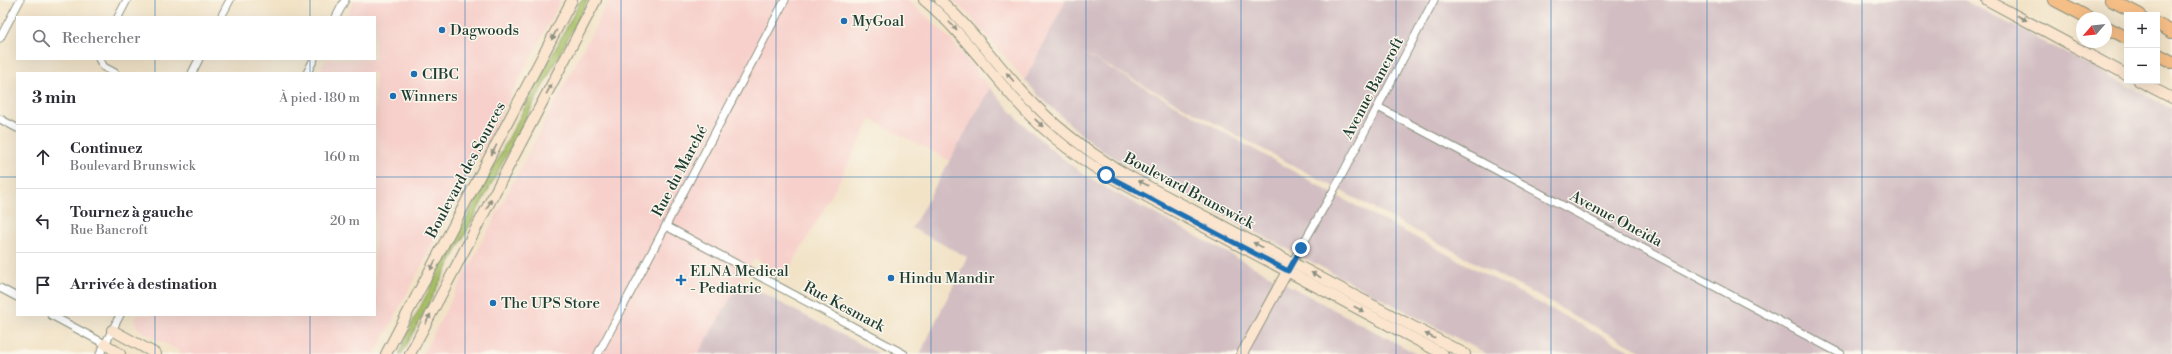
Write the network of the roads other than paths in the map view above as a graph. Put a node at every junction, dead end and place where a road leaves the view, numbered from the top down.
1 (20, 0) edge
2 (126, 0) edge
3 (230, 0) edge
4 (345, 0) edge
5 (572, 0) edge
6 (596, 0) edge
7 (786, 0) edge
8 (924, 0) edge
9 (940, 0) edge
10 (1434, 0) edge
11 (1987, 0) edge
12 (2055, 0) edge
13 (2112, 0) edge
14 (2078, 12) edge
15 (2134, 12) edge
16 (118, 16) edge
17 (222, 16) edge
18 (337, 16) edge
19 (2160, 26) edge
20 (2112, 30) edge
21 (2172, 32) edge
22 (2124, 36) edge
23 (0, 38) edge
24 (2160, 56) edge
25 (100, 60) edge
26 (198, 60) edge
27 (314, 60) edge
28 (2172, 62) edge
29 (113, 72) edge
30 (192, 72) edge
31 (308, 72) edge
32 (2124, 72) edge
33 (2145, 84) edge
34 (2172, 98) edge
35 (1378, 107) junction
36 (0, 119) edge
37 (16, 127) edge
38 (666, 226) junction
39 (1290, 267) junction
40 (0, 288) edge
41 (16, 296) edge
42 (53, 316) edge
43 (119, 316) edge
44 (112, 330) junction
45 (105, 344) junction
46 (100, 354) edge
47 (120, 354) edge
48 (156, 354) edge
49 (386, 354) edge
50 (410, 354) edge
51 (598, 354) edge
52 (904, 354) edge
53 (1242, 354) edge
54 (1443, 354) edge
55 (1465, 354) edge
56 (1841, 354) edge

1 - 23 street
2 - 16 street
3 - 17 street
4 - 18 street
5 -> 49 street, Boulevard des Sources
50 -> 6 street
7 - 38 street, Rue du Marché
8 -> 39 street, Boulevard Brunswick
39 -> 9 street, Boulevard Brunswick
10 - 35 street, Avenue Bancroft
11 -> 32 street
12 - 14 highway
13 - 15 highway
19 - 21 highway
20 - 22 highway
24 - 28 highway
25 - 29 street
26 - 30 street
27 - 31 street
33 - 34 street
35 - 39 street, Avenue Bancroft
35 - 56 street, Avenue Oneida
36 - 37 street
38 - 51 street, Rue du Marché
38 - 52 street, Rue Kesmark
39 - 53 street
39 -> 54 street, Boulevard Brunswick
55 -> 39 street, Boulevard Brunswick
40 - 41 street
42 - 45 street
43 - 44 street
44 - 45 street
44 - 48 street
45 - 46 street
45 - 47 street

